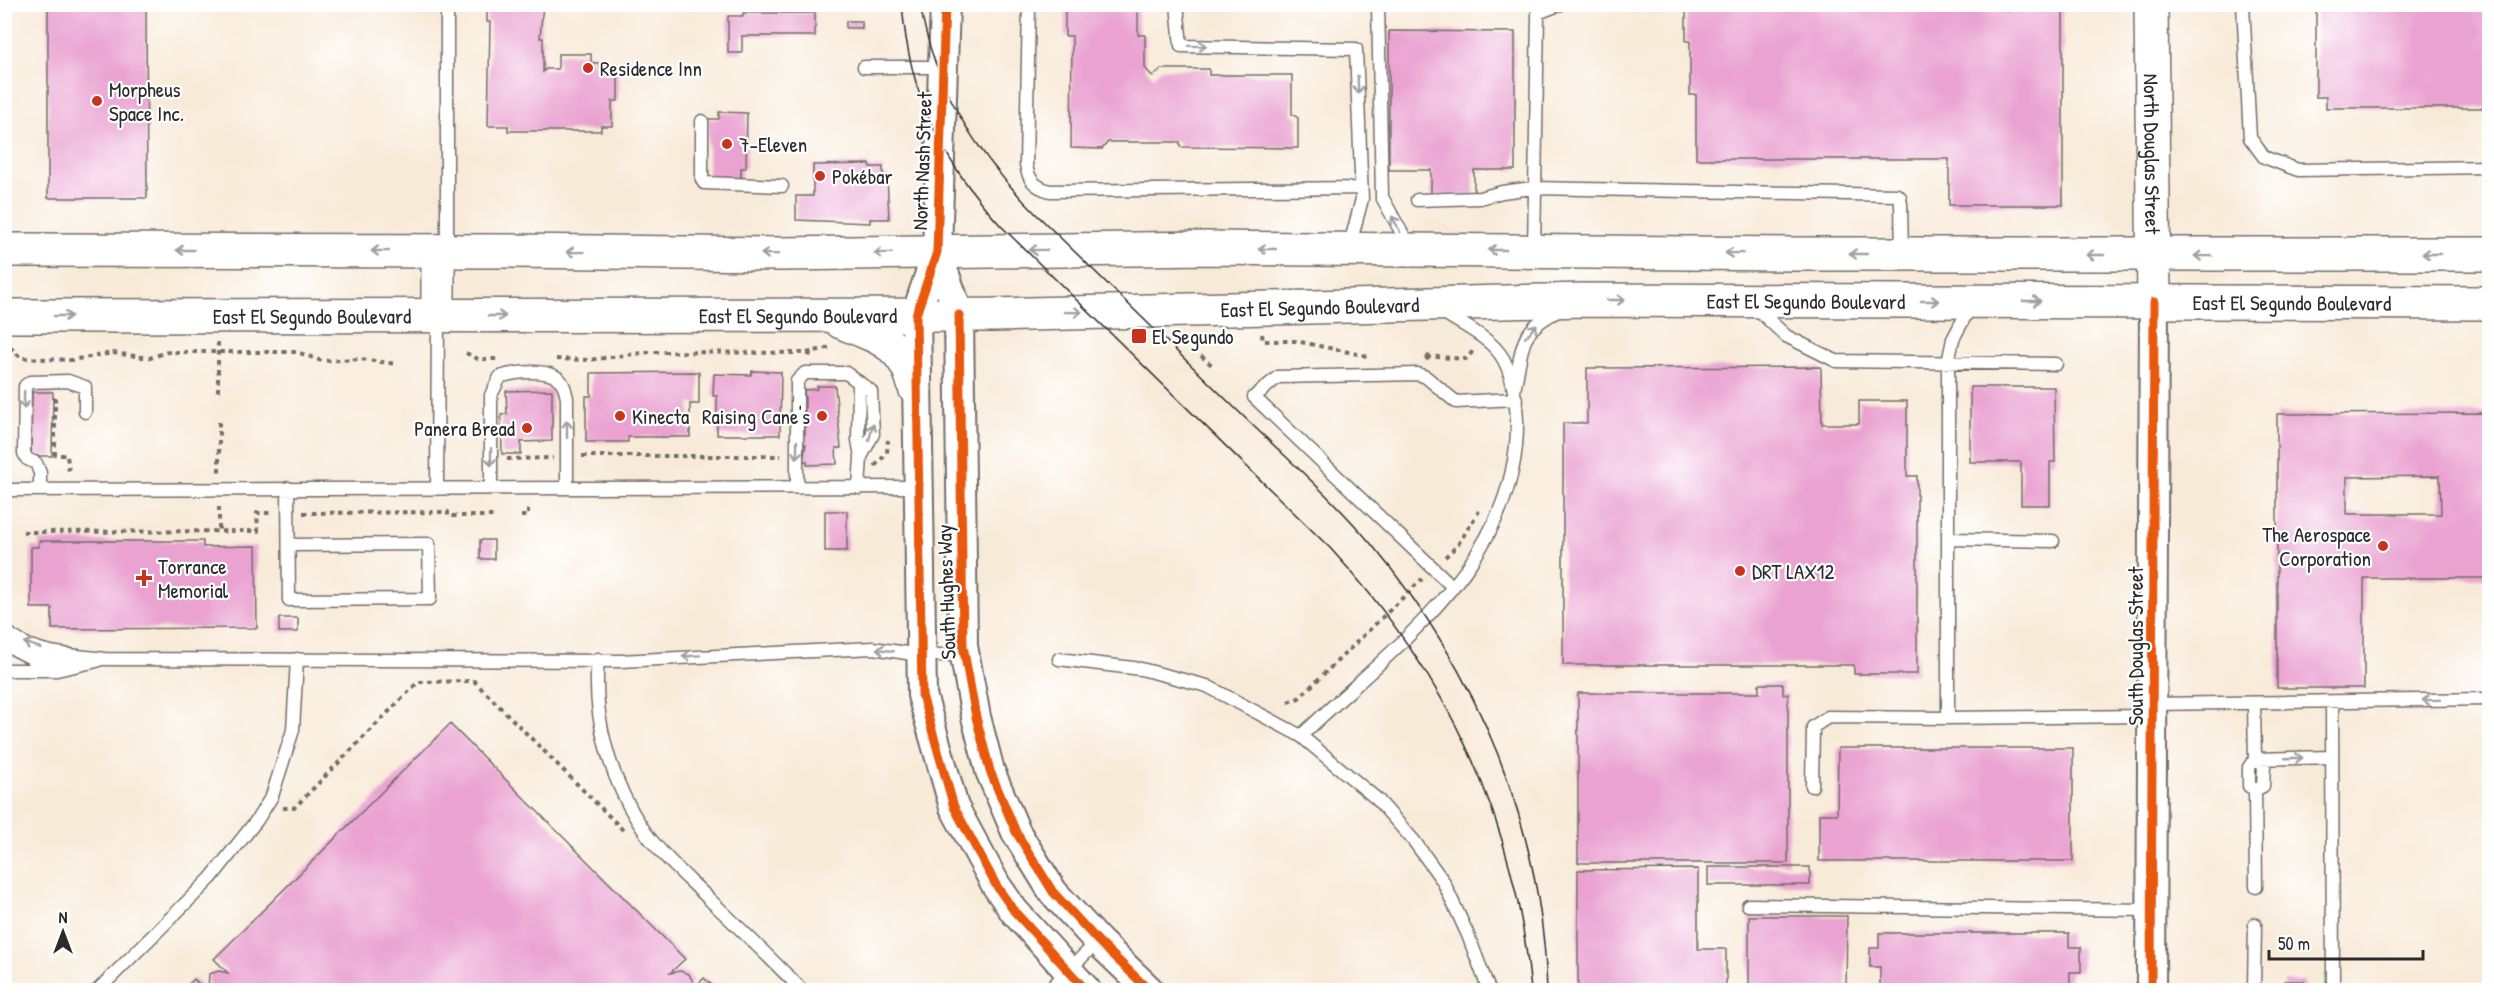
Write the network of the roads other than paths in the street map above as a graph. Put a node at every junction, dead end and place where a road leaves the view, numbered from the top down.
1 (447, 4) edge
2 (945, 4) edge
3 (1029, 4) edge
4 (1177, 4) edge
5 (1378, 4) edge
6 (1561, 4) edge
7 (2151, 4) edge
8 (2243, 4) edge
9 (864, 67) dead end
10 (943, 67) junction
11 (702, 121) dead end
12 (2490, 167) edge
13 (782, 186) dead end
14 (1361, 188) junction
15 (1533, 188) junction
16 (1417, 200) dead end
17 (1349, 249) junction
18 (1412, 249) junction
19 (4, 250) edge
20 (1534, 250) junction
21 (443, 251) junction
22 (937, 252) junction
23 (1902, 254) junction
24 (2490, 254) edge
25 (2153, 255) junction
26 (1583, 300) junction
27 (1748, 301) junction
28 (1973, 301) junction
29 (2154, 302) junction
30 (2490, 303) edge
31 (1432, 304) junction
32 (825, 315) junction
33 (916, 315) junction
34 (959, 315) junction
35 (438, 316) junction
36 (7, 332) edge
37 (1948, 363) junction
38 (2056, 364) dead end
39 (915, 388) junction
40 (1515, 392) junction
41 (86, 412) dead end
42 (437, 487) junction
43 (491, 487) junction
44 (567, 487) junction
45 (797, 487) junction
46 (917, 487) junction
47 (288, 488) junction
48 (859, 488) junction
49 (4, 490) edge
50 (40, 490) junction
51 (1948, 539) junction
52 (2053, 541) dead end
53 (289, 545) junction
54 (1453, 587) junction
55 (4, 629) edge
56 (4, 644) edge
57 (920, 655) junction
58 (964, 655) junction
59 (104, 659) junction
60 (297, 659) junction
61 (598, 659) junction
62 (1059, 659) dead end
63 (81, 664) junction
64 (4, 670) edge
65 (2490, 699) edge
66 (2332, 702) junction
67 (2254, 703) junction
68 (2152, 710) junction
69 (1948, 718) junction
70 (1301, 736) junction
71 (2332, 758) junction
72 (2255, 759) junction
73 (1812, 786) dead end
74 (2256, 886) dead end
75 (1748, 905) dead end
76 (2151, 910) junction
77 (2255, 924) dead end
78 (1098, 941) junction
79 (1068, 984) edge
80 (98, 990) edge
81 (802, 990) edge
82 (1149, 990) edge
83 (1489, 990) edge
84 (2151, 990) edge
85 (2254, 990) edge
86 (2333, 990) edge

1 - 21 lane
2 - 10 street, North Nash Street
3 - 14 lane
4 -> 14 lane
18 -> 5 lane
6 - 15 lane
7 - 25 main road, North Douglas Street
8 - 12 lane
9 - 10 lane
10 - 22 street, North Nash Street
11 - 13 lane
14 - 17 lane
15 - 16 lane
15 - 20 lane
15 - 23 lane
17 - 18 main road
17 -> 22 main road
20 -> 18 main road
21 -> 19 main road
23 -> 20 main road
22 -> 21 main road
21 - 35 main road
22 - 33 street, North Nash Street
22 - 34 street, South Hughes Way
25 -> 23 main road
24 -> 25 main road
25 - 29 main road, North Douglas Street
26 -> 27 main road, East El Segundo Boulevard
26 - 31 main road, East El Segundo Boulevard
40 -> 26 lane
27 -> 28 main road, East El Segundo Boulevard
27 - 37 lane
28 -> 29 main road, East El Segundo Boulevard
28 - 37 lane
29 - 30 main road, East El Segundo Boulevard
29 - 68 street, South Douglas Street
34 -> 31 main road, East El Segundo Boulevard
31 - 40 lane
32 - 33 main road, East El Segundo Boulevard
35 -> 32 main road, East El Segundo Boulevard
32 - 39 main road
33 - 34 main road, East El Segundo Boulevard
33 - 39 street, South Hughes Way
34 - 58 street, South Hughes Way
36 -> 35 main road, East El Segundo Boulevard
35 - 42 lane
37 - 38 lane
37 - 51 lane
39 - 46 street, South Hughes Way
40 - 54 lane
40 - 54 lane
41 -> 50 lane
42 - 43 lane
42 - 47 lane
43 - 44 lane
44 -> 43 lane
44 - 45 lane
45 - 48 lane
48 -> 45 lane
46 - 48 lane
46 - 57 street, South Hughes Way
47 - 50 lane
47 - 53 lane
49 - 50 lane
51 - 52 lane
51 - 69 lane
53 - 53 lane
54 - 70 lane
59 -> 55 lane
56 - 63 lane
57 - 58 lane
57 -> 61 lane
57 - 79 street, South Hughes Way
58 - 78 street, South Hughes Way
59 - 60 lane
59 - 63 lane
60 - 61 lane
60 - 80 lane
61 - 81 lane
62 - 70 lane
63 - 64 lane
65 -> 66 lane
66 - 67 lane
66 - 71 lane
67 - 68 lane
67 - 72 lane
68 - 69 lane
68 - 76 street, South Douglas Street
69 - 73 lane
70 - 83 lane
72 -> 71 lane
71 - 86 lane
72 - 74 lane
75 - 76 lane
76 - 84 street, South Douglas Street
77 - 85 lane
78 - 79 lane
78 - 82 street, South Hughes Way

